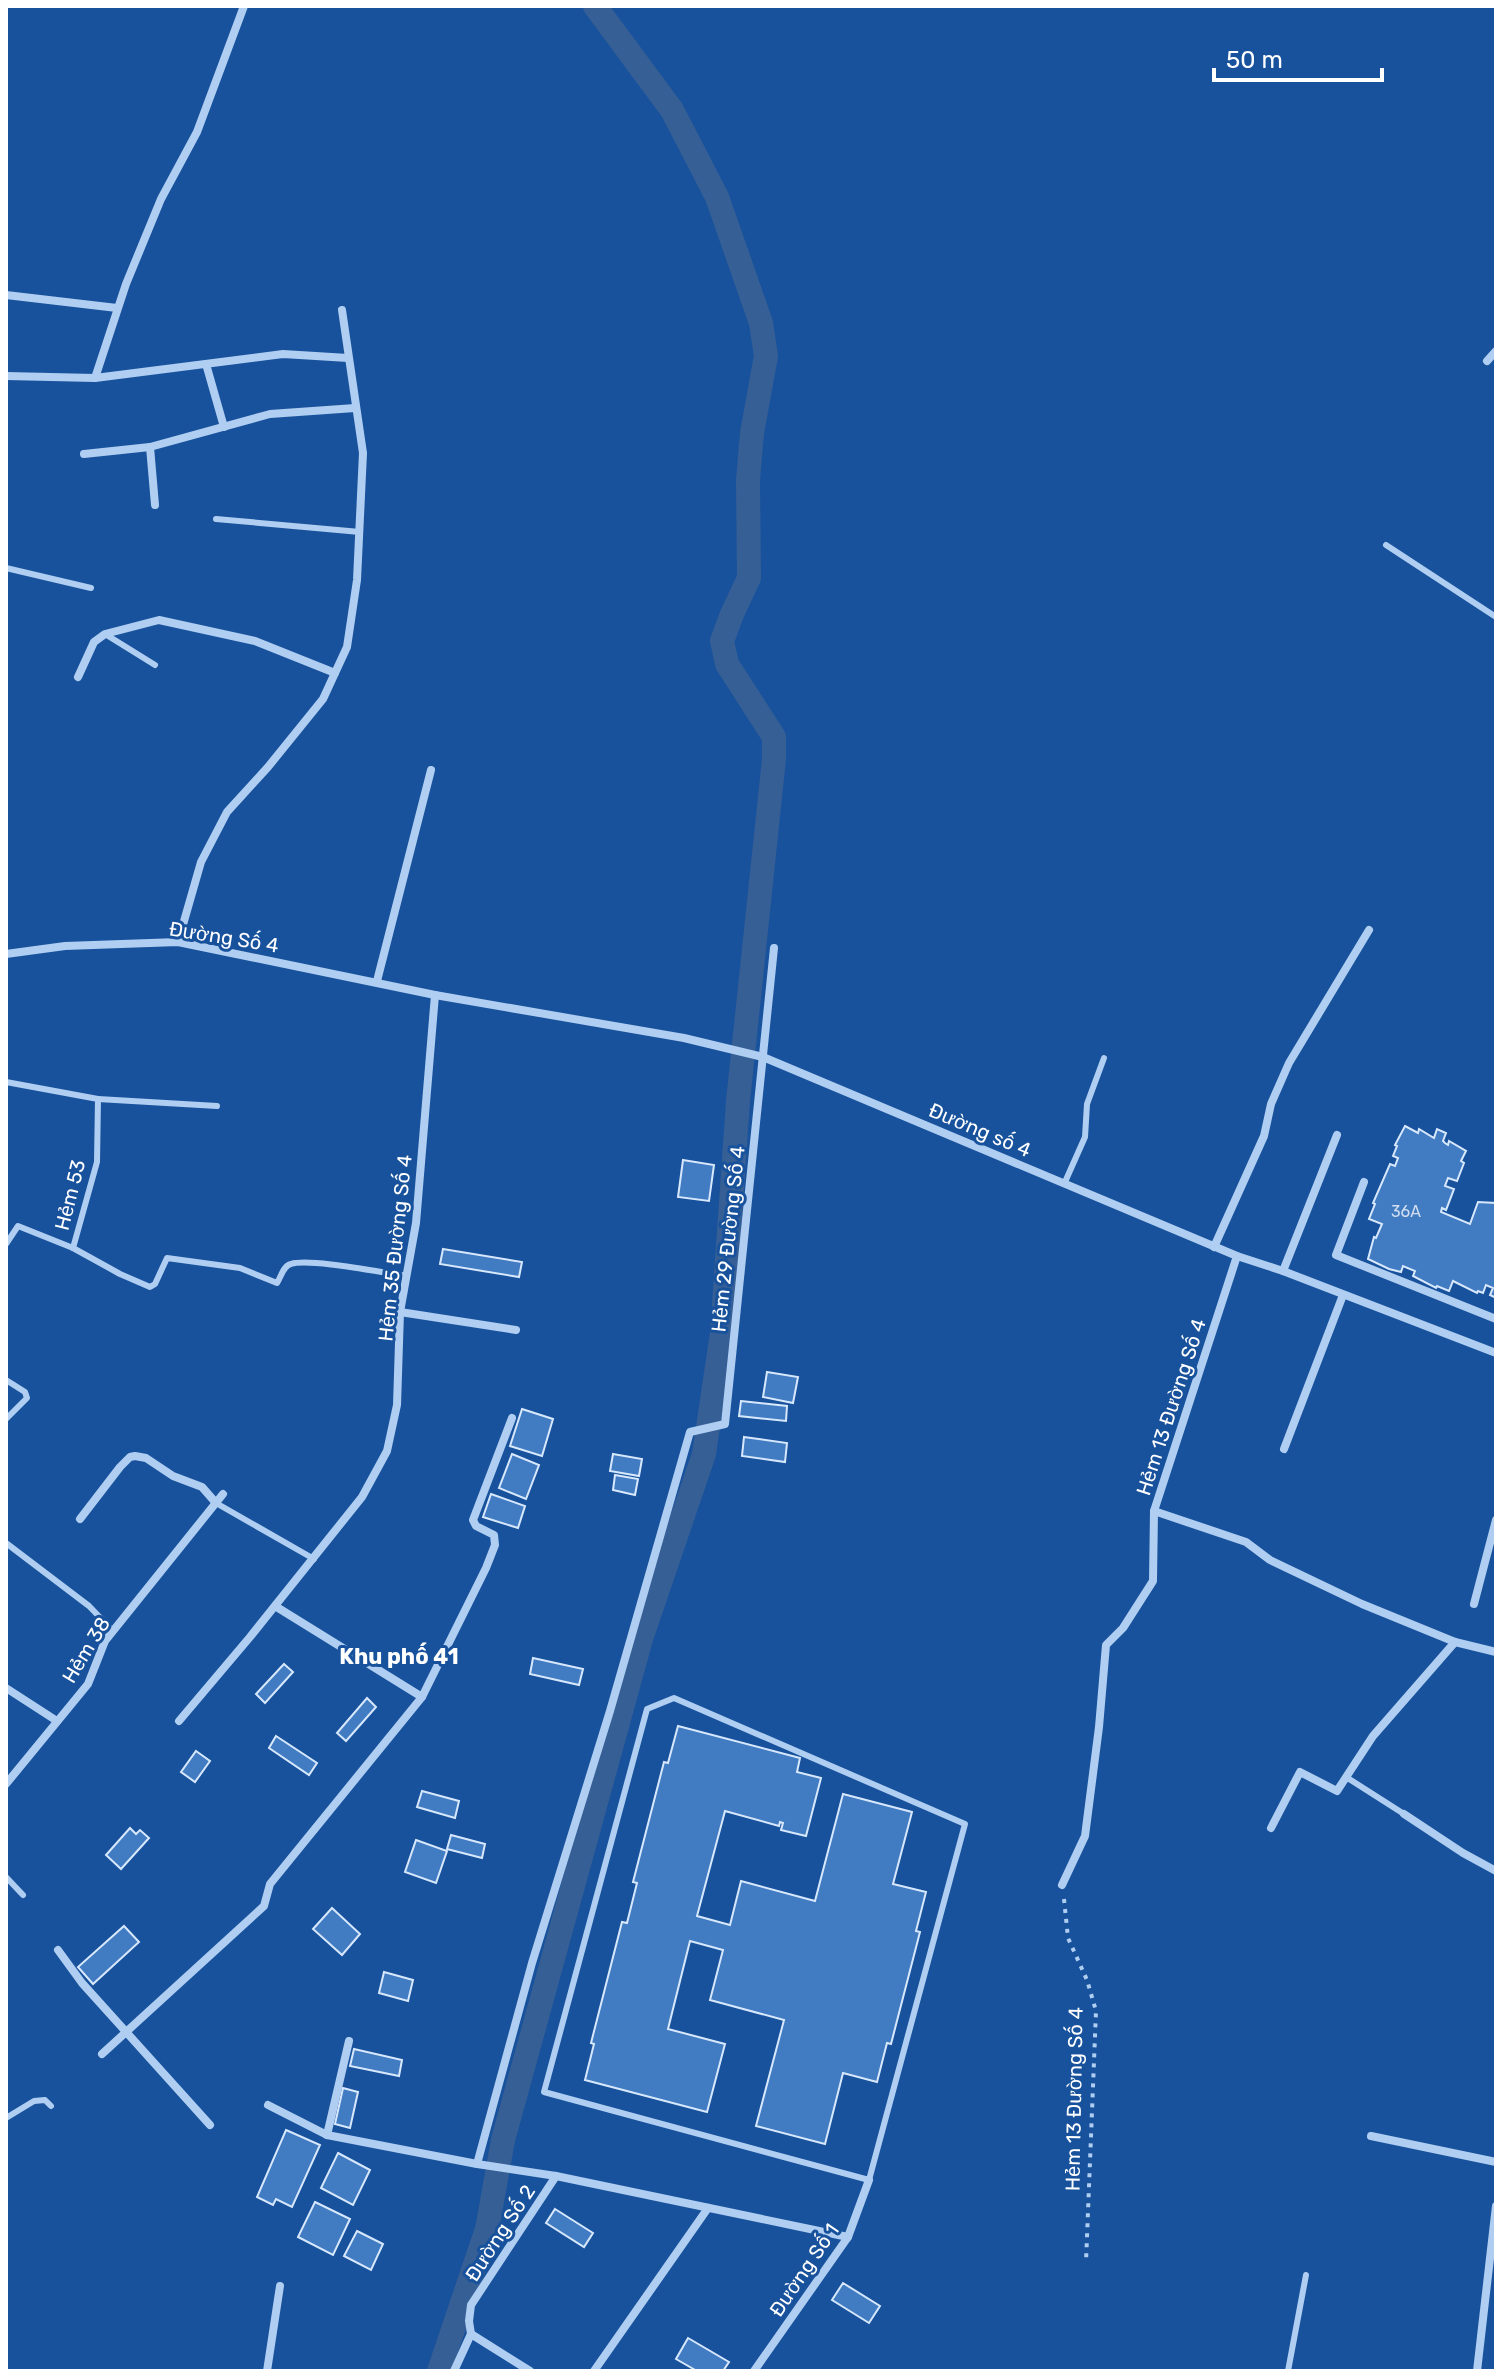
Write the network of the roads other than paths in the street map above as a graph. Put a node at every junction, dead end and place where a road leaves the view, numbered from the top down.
1 (244, 6) edge
2 (6, 295) edge
3 (117, 308) junction
4 (342, 310) dead end
5 (1496, 351) edge
6 (348, 358) junction
7 (1487, 361) dead end
8 (206, 364) junction
9 (6, 376) edge
10 (95, 378) junction
11 (355, 408) junction
12 (224, 427) junction
13 (150, 447) junction
14 (84, 454) dead end
15 (155, 505) dead end
16 (216, 519) dead end
17 (360, 532) junction
18 (1386, 545) dead end
19 (6, 568) edge
20 (91, 588) dead end
21 (1496, 617) edge
22 (105, 634) junction
23 (155, 665) dead end
24 (335, 673) junction
25 (78, 677) dead end
26 (431, 770) dead end
27 (1369, 930) dead end
28 (178, 942) junction
29 (774, 948) dead end
30 (6, 954) edge
31 (377, 981) junction
32 (435, 995) junction
33 (763, 1057) junction
34 (1104, 1058) dead end
35 (6, 1082) edge
36 (98, 1099) junction
37 (217, 1106) dead end
38 (1337, 1135) dead end
39 (1065, 1182) junction
40 (1364, 1182) dead end
41 (6, 1244) edge
42 (1214, 1247) junction
43 (73, 1248) junction
44 (1237, 1256) junction
45 (1283, 1271) junction
46 (407, 1276) junction
47 (1343, 1295) junction
48 (400, 1312) junction
49 (1496, 1319) edge
50 (516, 1330) dead end
51 (1496, 1353) edge
52 (6, 1380) edge
53 (512, 1418) dead end
54 (6, 1419) edge
55 (1284, 1449) dead end
56 (223, 1494) dead end
57 (216, 1503) junction
58 (1154, 1511) junction
59 (80, 1519) dead end
60 (1496, 1520) edge
61 (6, 1543) edge
62 (314, 1559) junction
63 (1474, 1604) dead end
64 (275, 1606) junction
65 (113, 1631) junction
66 (1455, 1642) junction
67 (1496, 1652) edge
68 (6, 1688) edge
69 (422, 1697) junction
70 (57, 1721) junction
71 (179, 1721) dead end
72 (1346, 1777) junction
73 (6, 1784) edge
74 (1404, 1814) joint
75 (1271, 1828) dead end
76 (1496, 1871) edge
77 (6, 1877) edge
78 (1062, 1885) road end
79 (23, 1895) dead end
80 (58, 1950) dead end
81 (126, 2032) junction
82 (349, 2041) dead end
83 (102, 2054) dead end
84 (268, 2105) dead end
85 (51, 2106) dead end
86 (6, 2118) edge
87 (210, 2125) dead end
88 (327, 2135) junction
89 (1371, 2136) dead end
90 (1496, 2162) edge
91 (477, 2164) junction
92 (556, 2176) junction
93 (869, 2180) junction
94 (1496, 2206) edge
95 (708, 2208) junction
96 (848, 2237) junction
97 (1306, 2275) dead end
98 (280, 2286) dead end
99 (471, 2334) junction
100 (267, 2371) edge
101 (454, 2371) edge
102 (530, 2371) edge
103 (594, 2371) edge
104 (754, 2371) edge
105 (1288, 2371) edge
106 (1477, 2371) edge

1 - 3 street
2 - 3 street
3 - 10 street
4 - 6 street
5 - 7 street
6 - 8 street
6 - 11 street
8 - 10 street
8 - 12 street
9 - 10 street
11 - 12 street
11 - 17 street
12 - 13 street
13 - 14 street
13 - 15 street
16 - 17 lane
17 - 24 street
18 - 21 lane
19 - 20 lane
22 - 23 lane
22 - 24 street
22 - 25 street
24 - 28 street
26 - 31 street
27 - 42 street
28 - 30 street, Đường Số 4
28 - 31 street, Đường Số 4
29 - 33 street, Hẻm 29 Đường Số 4
31 - 32 street, Đường Số 4
32 - 33 street, Đường số 4
32 - 46 street, Hẻm 35 Đường Số 4
33 - 39 street, Đường số 4
33 - 91 street, Hẻm 29 Đường Số 4
34 - 39 lane
35 - 36 lane
36 - 37 lane
36 - 43 lane, Hẻm 53
38 - 45 street
39 - 42 street, Đường số 4
40 - 49 street
41 - 43 lane
42 - 44 street, Đường số 4
43 - 46 lane
44 - 45 street, Đường số 4
44 - 58 street, Hẻm 13 Đường Số 4
45 - 47 street, Đường số 4
46 - 48 street, Hẻm 35 Đường Số 4
47 - 51 street, Đường số 4
47 - 55 street
48 - 50 street
48 - 62 street, Hẻm 35 Đường Số 4
52 - 54 lane
53 - 69 street
56 - 57 street, Hẻm 38
57 - 59 street
57 - 62 lane
57 - 65 street, Hẻm 38
58 - 66 street
58 - 78 street, Hẻm 13 Đường Số 4
60 - 63 street
61 - 65 lane
62 - 64 street, Hẻm 35 Đường Số 4
64 - 69 street
64 - 71 street, Hẻm 35 Đường Số 4
65 - 70 street, Hẻm 38
66 - 67 street
66 - 72 street
68 - 70 street
69 - 81 street
70 - 73 street, Hẻm 38
72 - 74 lane
72 - 75 street
74 - 76 street
77 - 79 lane
80 - 81 street
81 - 83 street
81 - 87 street
82 - 88 street
84 - 88 street
85 - 86 lane
88 - 91 street
89 - 90 street
91 - 92 street
92 - 95 street
92 - 99 street, Đường Số 2
93 - 93 lane
93 - 96 street, Đường Số 1
94 - 106 street
95 - 96 street
95 - 103 street
96 - 104 street, Đường Số 1
97 - 105 lane
98 - 100 street
99 - 101 street, Đường Số 2
99 - 102 street

